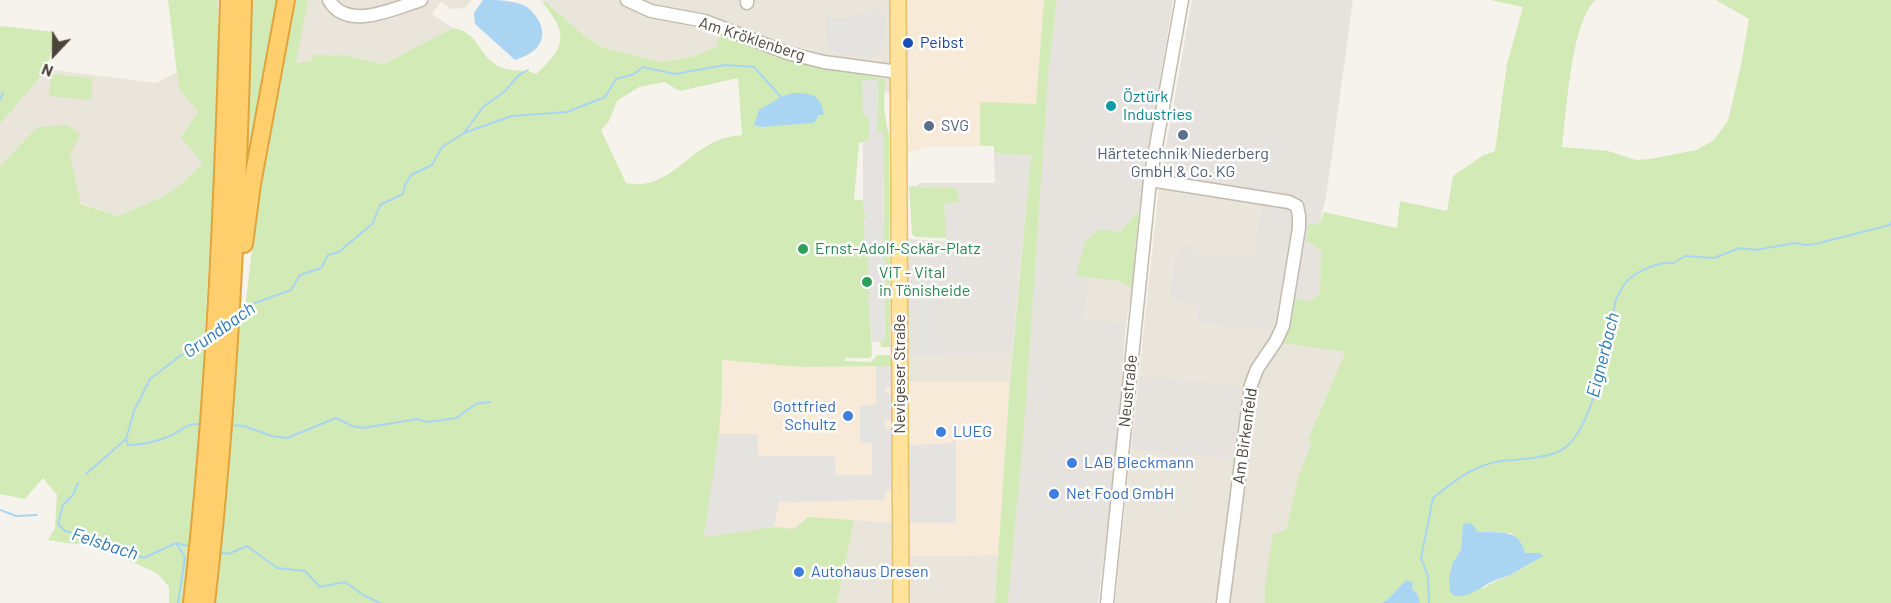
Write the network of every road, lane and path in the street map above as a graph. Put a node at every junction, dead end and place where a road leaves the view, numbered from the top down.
1 (229, 0) edge
2 (243, 0) edge
3 (286, 0) edge
4 (329, 0) edge
5 (421, 0) edge
6 (627, 0) edge
7 (898, 0) edge
8 (1182, 0) edge
9 (898, 72) junction
10 (1150, 180) junction
11 (238, 184) junction
12 (192, 603) edge
13 (206, 603) edge
14 (901, 603) edge
15 (1107, 603) edge
16 (1223, 603) edge

1 - 11 highway
2 - 11 highway
3 - 11 highway
4 - 5 street
6 - 9 street, Am Kröklenberg
7 - 9 main road, Nevigeser Straße
8 - 10 street, Neustraße
9 - 14 main road, Nevigeser Straße
10 - 15 street, Neustraße
10 - 16 street, Am Birkenfeld
11 - 12 highway
11 - 13 highway

